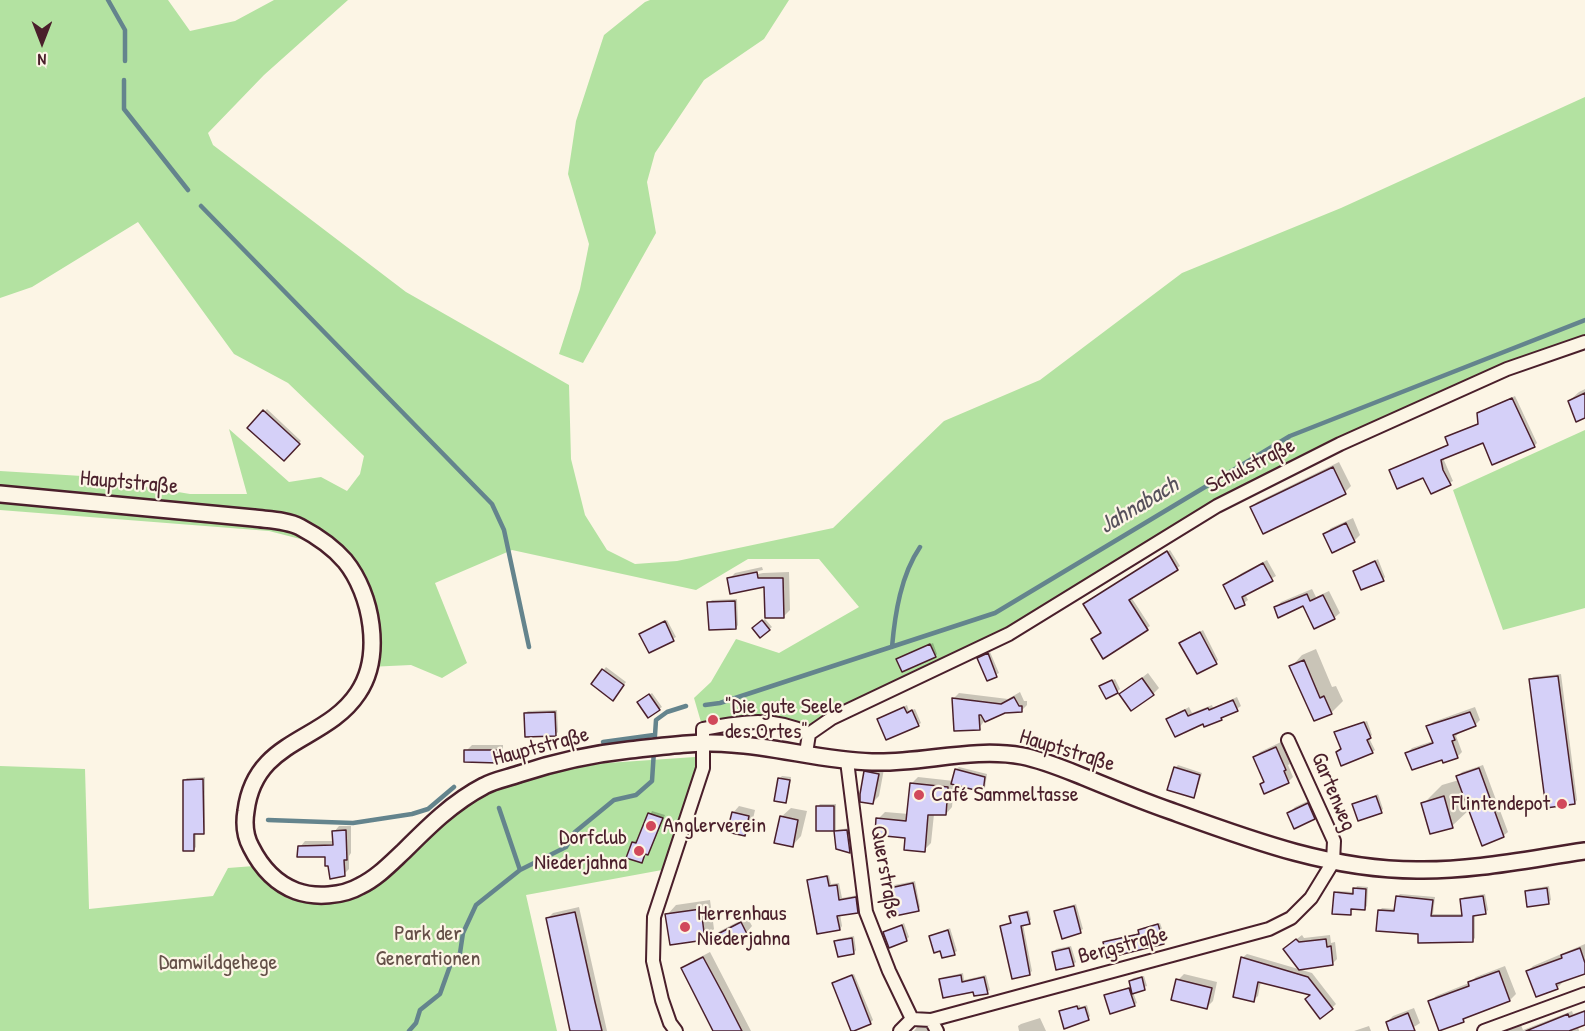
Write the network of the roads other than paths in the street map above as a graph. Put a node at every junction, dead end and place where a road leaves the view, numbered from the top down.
1 (1585, 342) edge
2 (0, 494) edge
3 (809, 734) junction
4 (1288, 740) dead end
5 (704, 742) junction
6 (806, 753) junction
7 (847, 761) junction
8 (1585, 851) edge
9 (1333, 862) junction
10 (1585, 994) edge
11 (912, 1019) junction
12 (934, 1025) edge
13 (676, 1031) edge
14 (900, 1031) edge
15 (1484, 1031) edge

1 - 3 street, Schulstraße
2 - 5 street, Hauptstraße
3 - 5 street
3 - 6 street
4 - 9 street, Gartenweg
5 - 6 street, Hauptstraße
5 - 13 street
6 - 7 street, Hauptstraße
7 - 9 street, Hauptstraße
7 - 11 street, Querstraße
8 - 9 street, Hauptstraße
9 - 12 street, Bergstraße
10 - 15 street
11 - 12 street, Bergstraße
11 - 14 street

